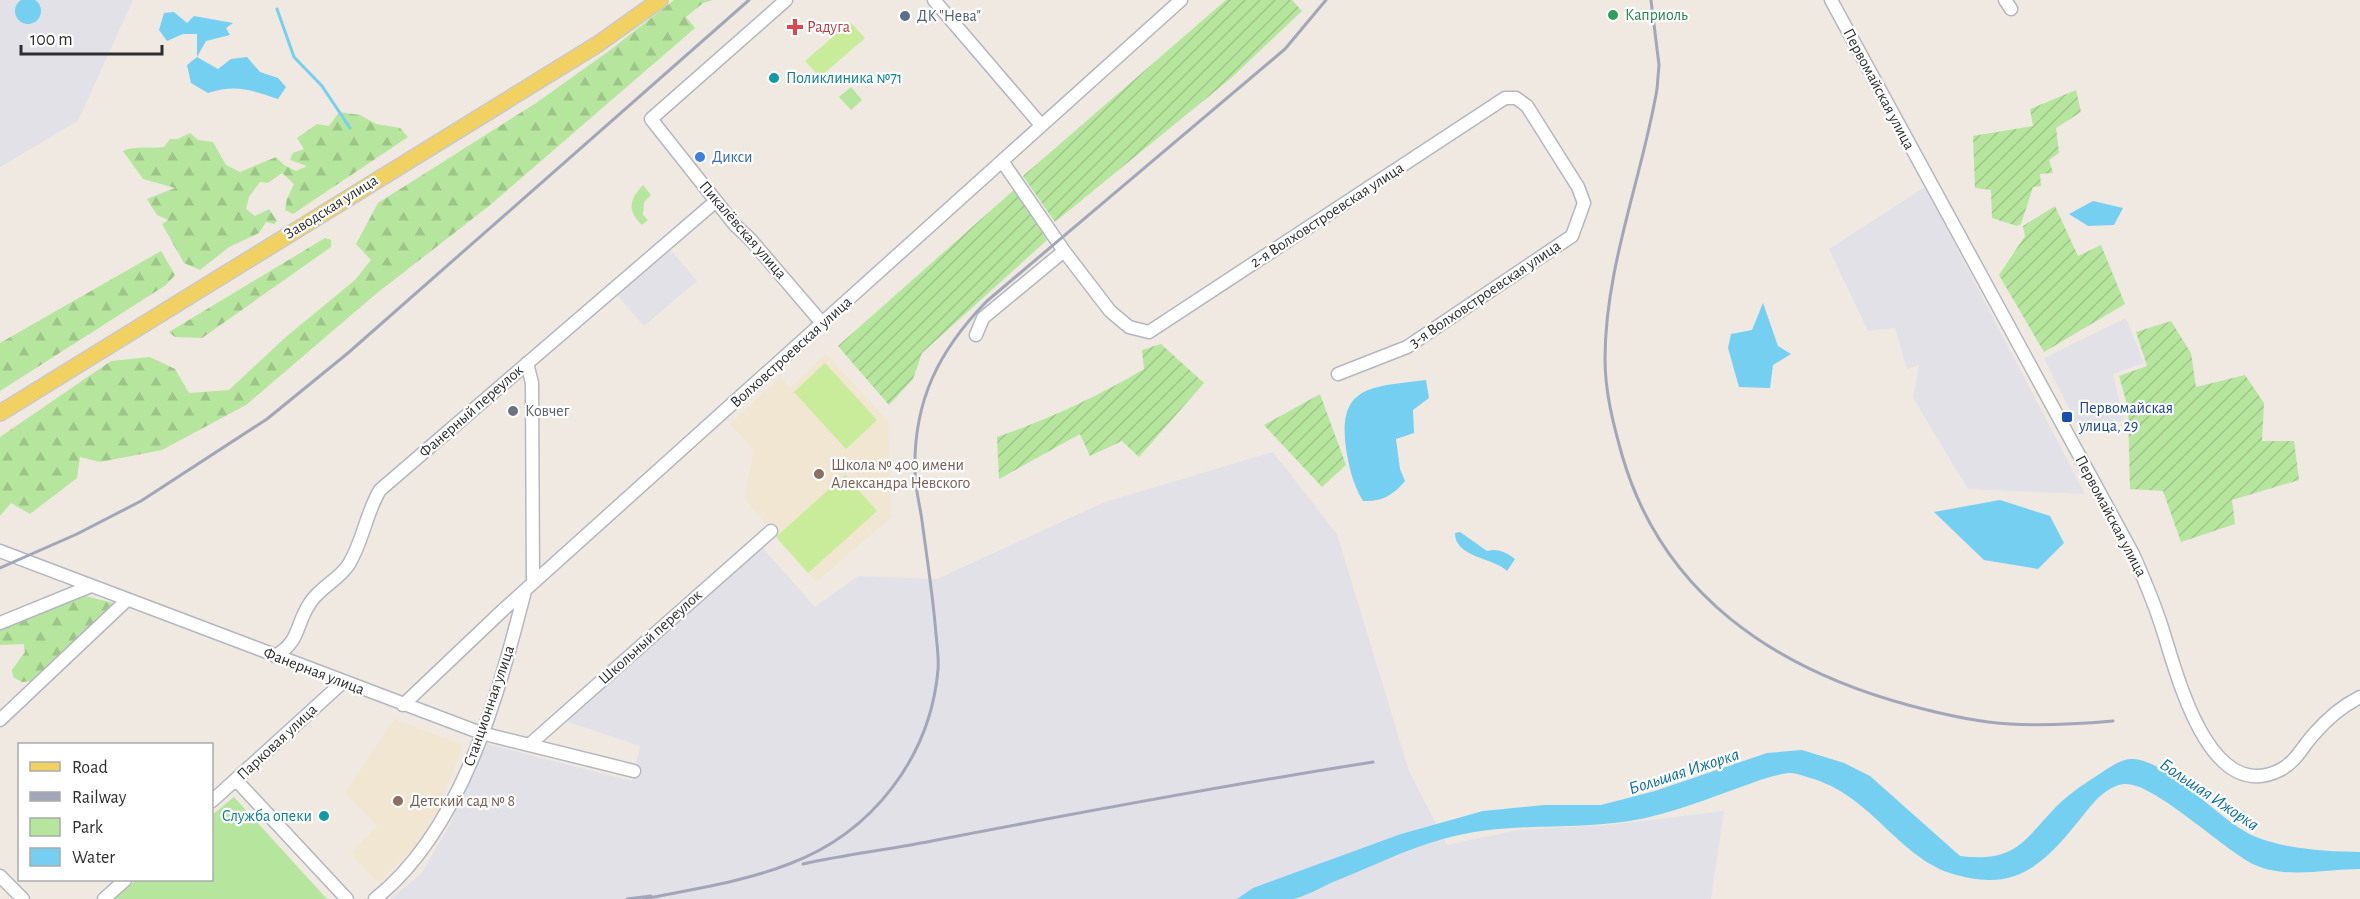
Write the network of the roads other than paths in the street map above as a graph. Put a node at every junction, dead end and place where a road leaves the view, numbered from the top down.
1 (660, 0) edge
2 (786, 0) edge
3 (934, 0) edge
4 (1181, 0) edge
5 (1831, 0) edge
6 (1505, 98) joint
7 (1041, 125) junction
8 (1002, 161) junction
9 (716, 201) junction
10 (1064, 251) junction
11 (822, 322) junction
12 (975, 336) dead end
13 (527, 363) junction
14 (1338, 374) dead end
15 (0, 413) edge
16 (771, 531) dead end
17 (0, 551) edge
18 (91, 586) junction
19 (529, 587) junction
20 (128, 600) junction
21 (0, 623) edge
22 (276, 656) junction
23 (343, 682) junction
24 (2360, 698) edge
25 (403, 705) junction
26 (0, 720) edge
27 (481, 733) junction
28 (529, 745) junction
29 (634, 771) dead end
30 (236, 780) junction
31 (213, 800) edge
32 (0, 876) edge
33 (123, 881) edge
34 (23, 899) edge
35 (104, 899) edge
36 (347, 899) edge
37 (375, 899) edge

1 - 15 main road, Заводская улица
2 - 9 street, Пикалёвская улица
3 - 7 street
4 - 7 street, Волховстроевская улица
5 - 24 street, Первомайская улица
6 - 10 street, 2-я Волховстроевская улица
6 - 14 street, 3-я Волховстроевская улица
7 - 8 street, Волховстроевская улица
8 - 10 street
8 - 11 street, Волховстроевская улица
9 - 11 street, Пикалёвская улица
9 - 13 street, Фанерный переулок
10 - 12 street
11 - 19 street, Волховстроевская улица
13 - 19 street, Станционная улица
13 - 22 street, Фанерный переулок
16 - 28 street, Школьный переулок
17 - 18 street, Фанерная улица
18 - 20 street, Фанерная улица
18 - 21 street
19 - 25 street, Волховстроевская улица
19 - 27 street, Станционная улица
20 - 22 street, Фанерная улица
20 - 26 street
22 - 23 street, Фанерная улица
23 - 25 street, Фанерная улица
23 - 30 street, Парковая улица
25 - 27 street, Фанерная улица
27 - 28 street, Фанерная улица
27 - 37 street, Станционная улица
28 - 29 street, Фанерная улица
30 - 31 street, Парковая улица
30 - 36 street
32 - 34 street
33 - 35 street

